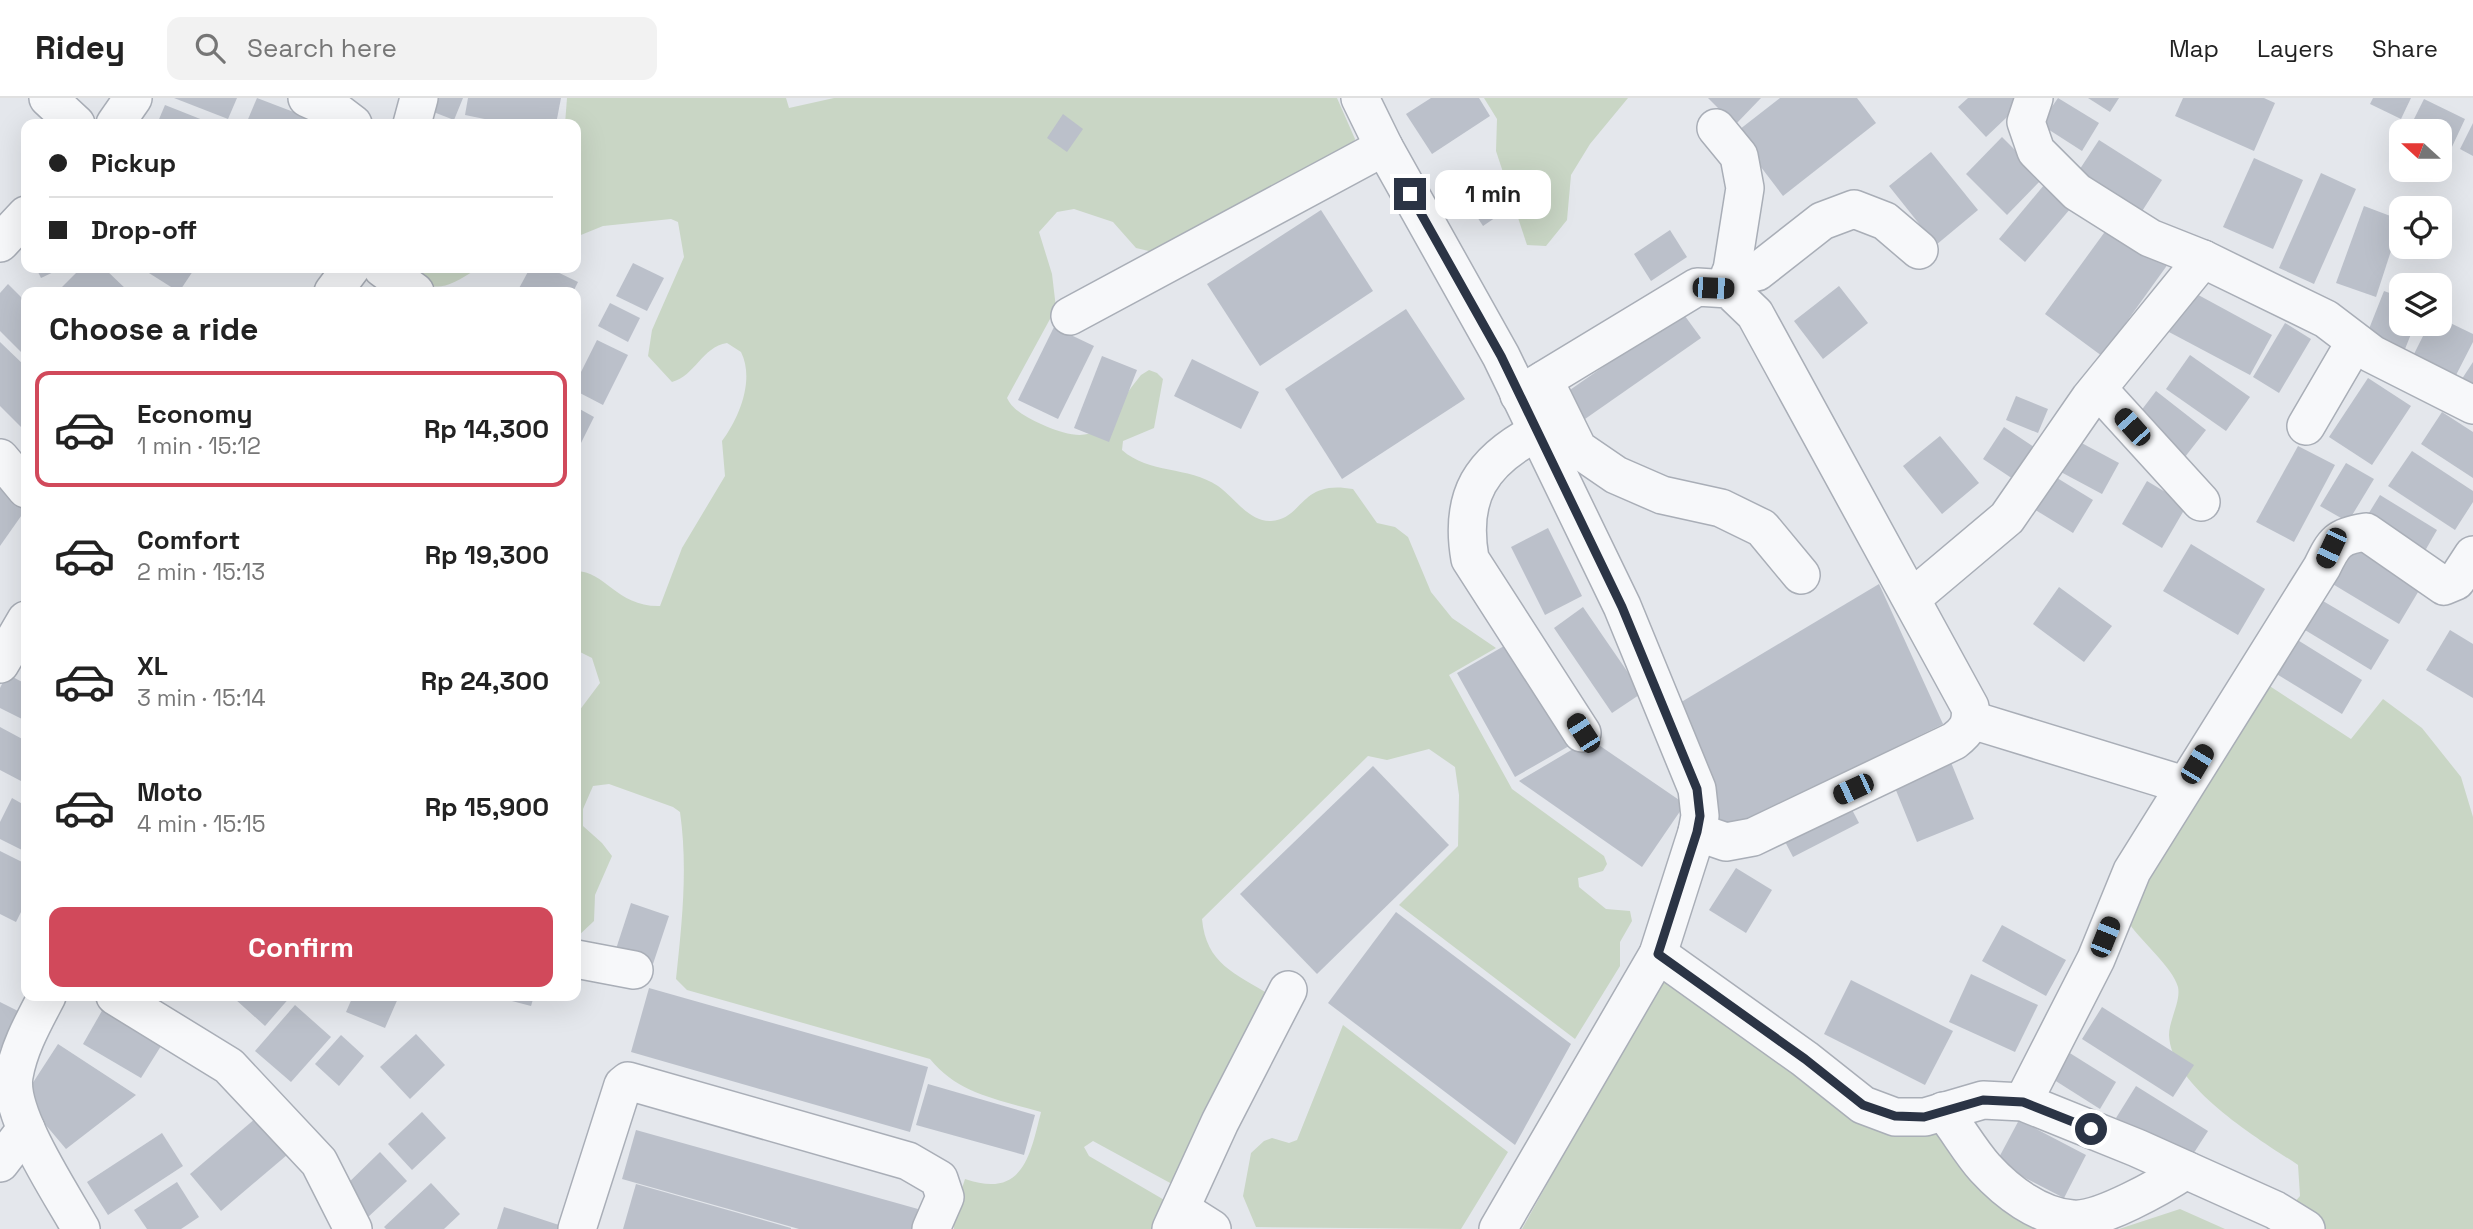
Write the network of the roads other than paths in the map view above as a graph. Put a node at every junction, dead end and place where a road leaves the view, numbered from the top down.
1 (48, 98) edge
2 (133, 98) edge
3 (307, 98) edge
4 (419, 98) edge
5 (1360, 98) edge
6 (2034, 98) edge
7 (71, 119) edge
8 (118, 119) edge
9 (346, 119) edge
10 (413, 119) edge
11 (1716, 128) dead end
12 (1384, 147) junction
13 (21, 220) edge
14 (0, 243) edge
15 (1919, 250) dead end
16 (2203, 259) junction
17 (389, 273) edge
18 (1729, 281) junction
19 (408, 287) edge
20 (1070, 316) dead end
21 (2355, 342) junction
22 (1531, 388) junction
23 (2098, 389) junction
24 (2473, 405) edge
25 (2306, 426) dead end
26 (1537, 432) junction
27 (0, 458) edge
28 (21, 483) edge
29 (2201, 502) dead end
30 (2473, 555) edge
31 (1801, 575) dead end
32 (1912, 598) junction
33 (21, 628) edge
34 (0, 664) edge
35 (1972, 720) junction
36 (1583, 733) dead end
37 (2184, 785) junction
38 (1697, 832) junction
39 (1658, 954) junction
40 (581, 960) edge
41 (634, 970) dead end
42 (1288, 990) dead end
43 (44, 1001) edge
44 (124, 1001) edge
45 (2023, 1102) junction
46 (1943, 1111) junction
47 (26, 1129) junction
48 (0, 1163) edge
49 (2186, 1170) junction
50 (1176, 1220) edge
51 (81, 1229) edge
52 (353, 1229) edge
53 (577, 1229) edge
54 (931, 1229) edge
55 (1212, 1229) edge
56 (1498, 1229) edge
57 (2306, 1229) edge

1 - 7 street
2 - 8 street
3 - 9 street
4 - 10 street
5 - 12 street
6 - 16 street
11 - 18 street
12 - 20 street
12 - 22 street
13 - 14 street
15 - 18 street
16 - 21 street
16 - 23 street
17 - 19 street
18 - 22 street
18 - 32 street
21 - 24 street
21 - 25 street
22 - 26 street
22 - 31 street
23 - 29 street
23 - 32 street
26 - 36 street
26 - 38 street
27 - 28 street
30 - 37 street
32 - 35 street
33 - 34 street
35 - 37 street
35 - 38 street
37 - 45 street
38 - 39 street
39 - 46 street
39 - 56 street
40 - 41 street
42 - 50 street
43 - 47 street
44 - 52 street
45 - 46 street
45 - 49 street
46 - 49 street
47 - 48 street
47 - 51 street
49 - 57 street
50 - 55 street
53 - 54 street

